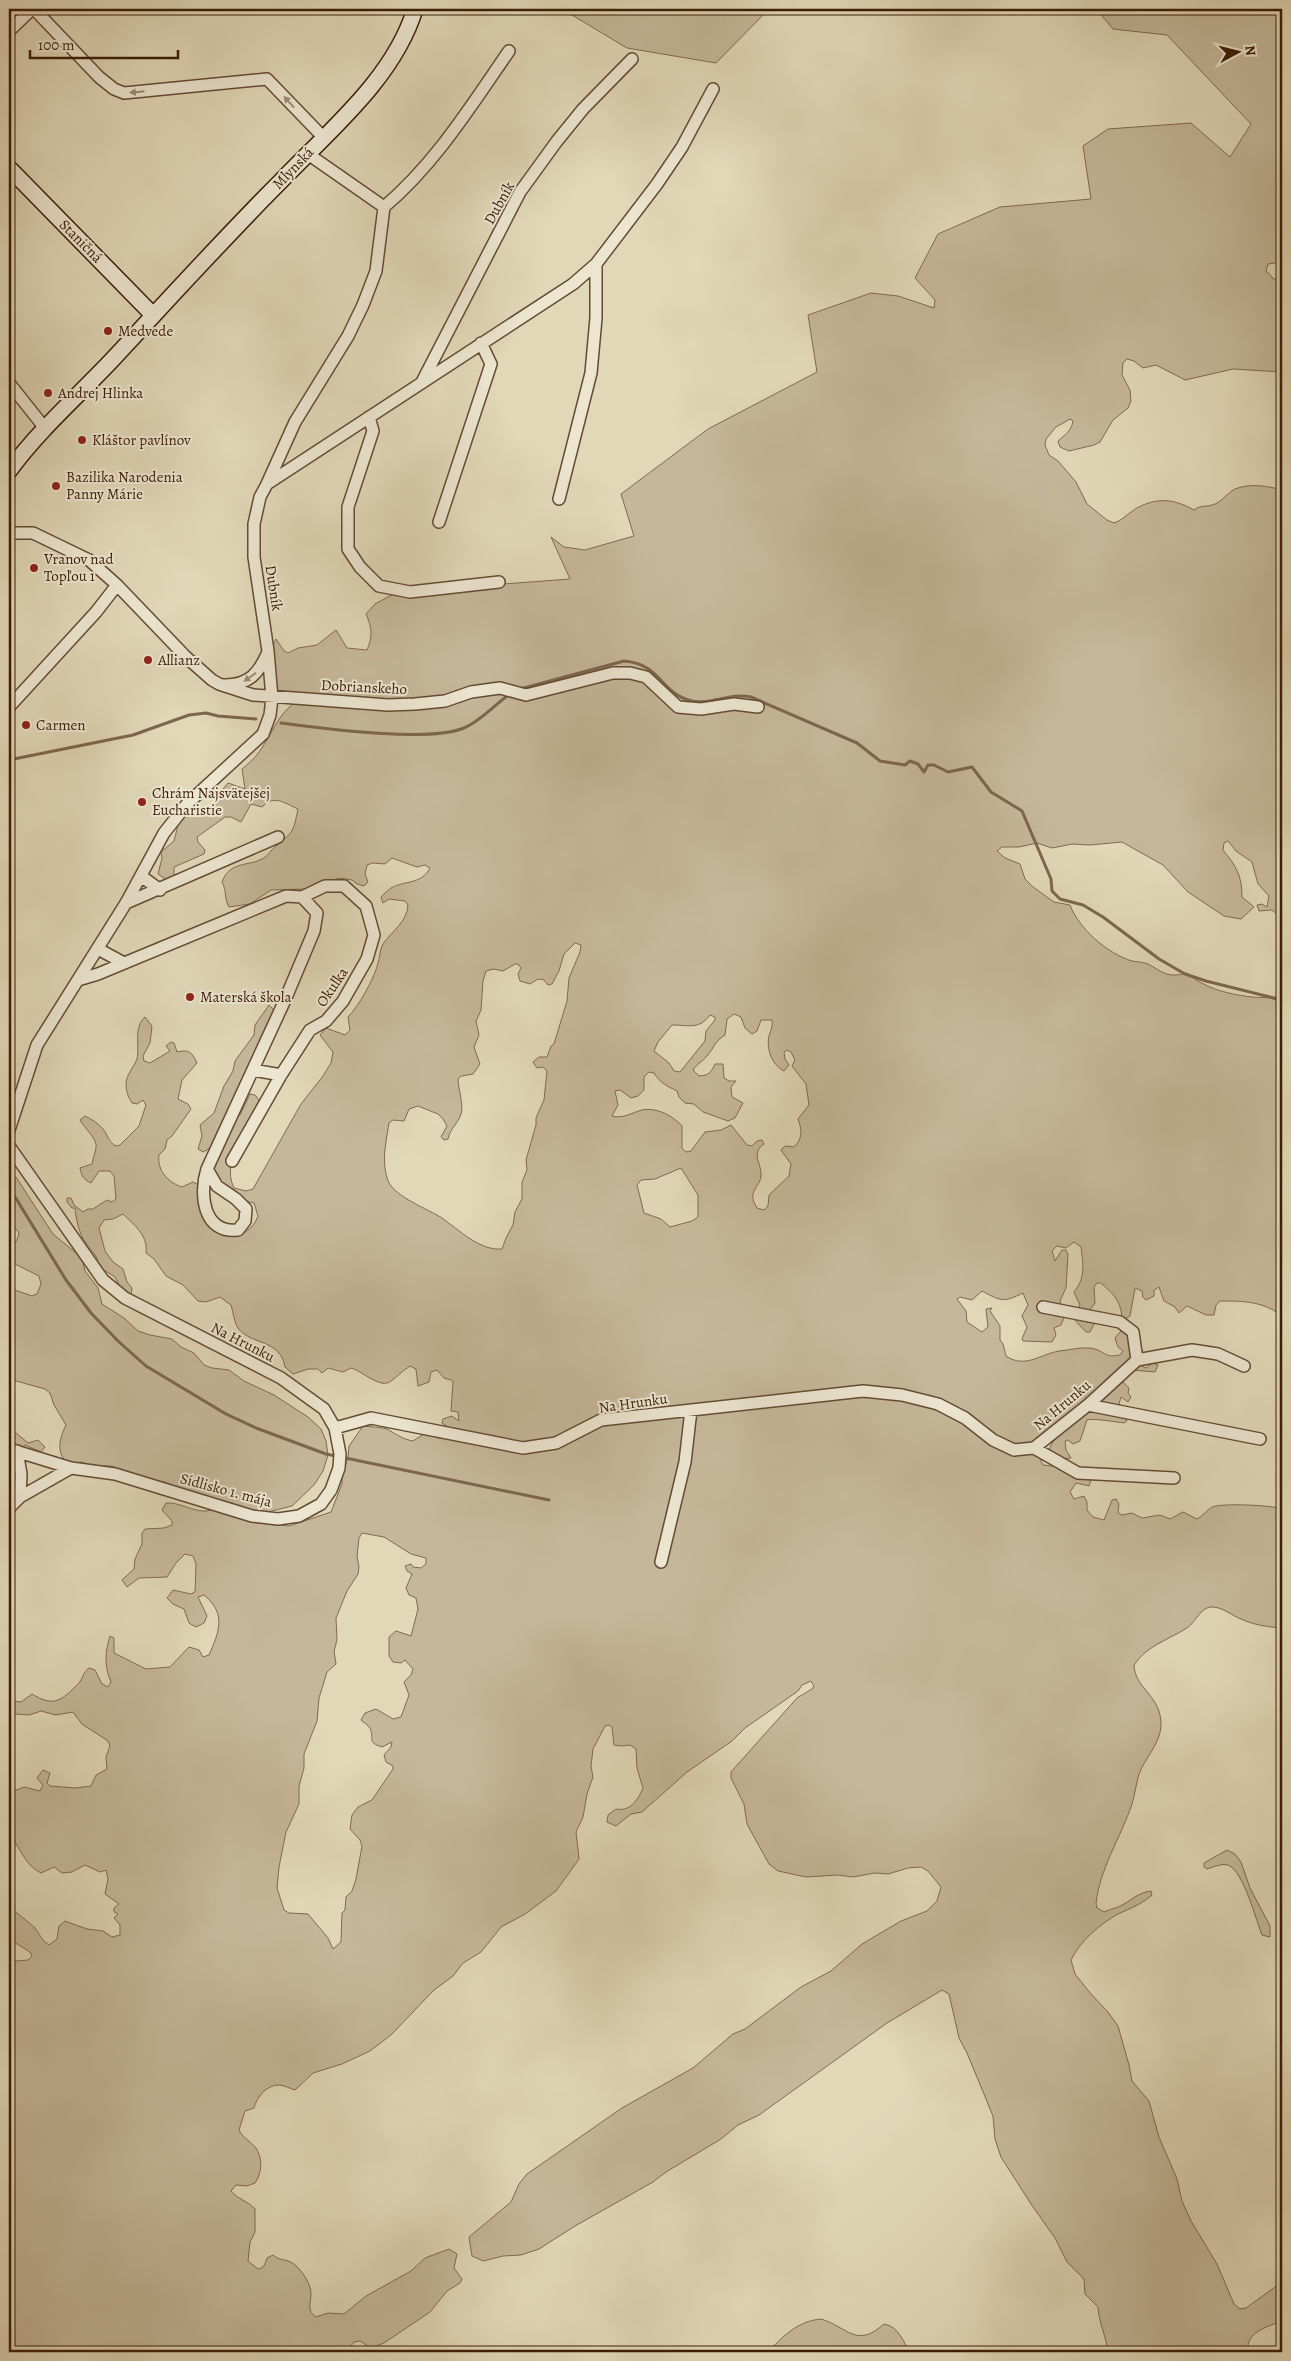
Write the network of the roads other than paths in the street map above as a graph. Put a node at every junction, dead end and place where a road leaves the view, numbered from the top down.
1 (33, 9) edge
2 (415, 9) edge
3 (9, 31) edge
4 (508, 51) dead end
5 (632, 59) dead end
6 (713, 89) dead end
7 (323, 137) junction
8 (308, 154) junction
9 (9, 168) edge
10 (384, 207) junction
11 (596, 264) junction
12 (573, 284) junction
13 (596, 294) junction
14 (153, 315) junction
15 (481, 343) junction
16 (422, 382) junction
17 (9, 383) edge
18 (368, 416) junction
19 (44, 427) junction
20 (280, 451) junction
21 (296, 464) junction
22 (9, 471) edge
23 (267, 484) junction
24 (559, 499) dead end
25 (439, 522) dead end
26 (9, 533) edge
27 (499, 582) dead end
28 (117, 585) junction
29 (268, 651) junction
30 (219, 684) junction
31 (272, 698) junction
32 (9, 707) edge
33 (758, 707) dead end
34 (278, 837) dead end
35 (141, 876) junction
36 (160, 890) junction
37 (302, 897) junction
38 (126, 903) junction
39 (98, 949) junction
40 (124, 963) junction
41 (78, 980) junction
42 (253, 1070) junction
43 (281, 1075) junction
44 (9, 1130) edge
45 (9, 1146) edge
46 (232, 1161) dead end
47 (207, 1169) junction
48 (1043, 1307) dead end
49 (1137, 1360) junction
50 (1244, 1366) dead end
51 (1088, 1405) junction
52 (691, 1410) junction
53 (335, 1428) junction
54 (1260, 1439) dead end
55 (1034, 1448) junction
56 (13, 1450) edge
57 (71, 1468) junction
58 (1174, 1478) dead end
59 (20, 1497) junction
60 (9, 1508) edge
61 (661, 1562) dead end

1 - 3 street
7 -> 1 street
2 - 7 street, Mlynská
4 - 10 street
5 - 16 street, Dubník
6 - 11 street
7 - 8 street, Mlynská
8 - 10 street
8 - 14 street, Mlynská
9 - 14 street, Staničná
10 - 20 street, Dubník
11 - 12 street
11 - 13 street
12 - 13 street
12 - 15 street
13 - 24 street
14 - 19 street, Mlynská
15 - 16 street
15 - 25 street
16 - 18 street
17 - 19 street
18 - 21 street
18 - 27 street
19 - 22 street, Mlynská
20 - 21 street
20 - 23 street, Dubník
21 - 23 street
23 - 29 street, Dubník
26 - 28 street, Dobrianskeho
28 - 30 street, Dobrianskeho
28 - 32 street
29 -> 30 street
29 - 31 street, Dubník
30 - 31 street, Dobrianskeho
31 - 33 street, Dobrianskeho
31 - 35 street
34 - 36 street
35 - 36 street
35 - 38 street
36 - 38 street
37 - 40 street, Okulka
37 - 42 street
37 - 43 street, Okulka
38 - 39 street
39 - 40 street
39 - 41 street
40 - 41 street, Okulka
41 - 44 street
42 - 43 street
42 - 47 street
43 - 46 street, Okulka
45 - 53 street, Na Hrunku
47 - 47 street
48 - 49 street
49 - 50 street
49 - 51 street, Na Hrunku
51 - 54 street
51 - 55 street, Na Hrunku
52 - 53 street, Na Hrunku
52 - 55 street, Na Hrunku
52 - 61 street
53 - 57 street, Sídlisko 1. mája
55 - 58 street
56 - 57 street, Sídlisko 1. mája
56 - 59 street
57 - 59 street
59 - 60 street

